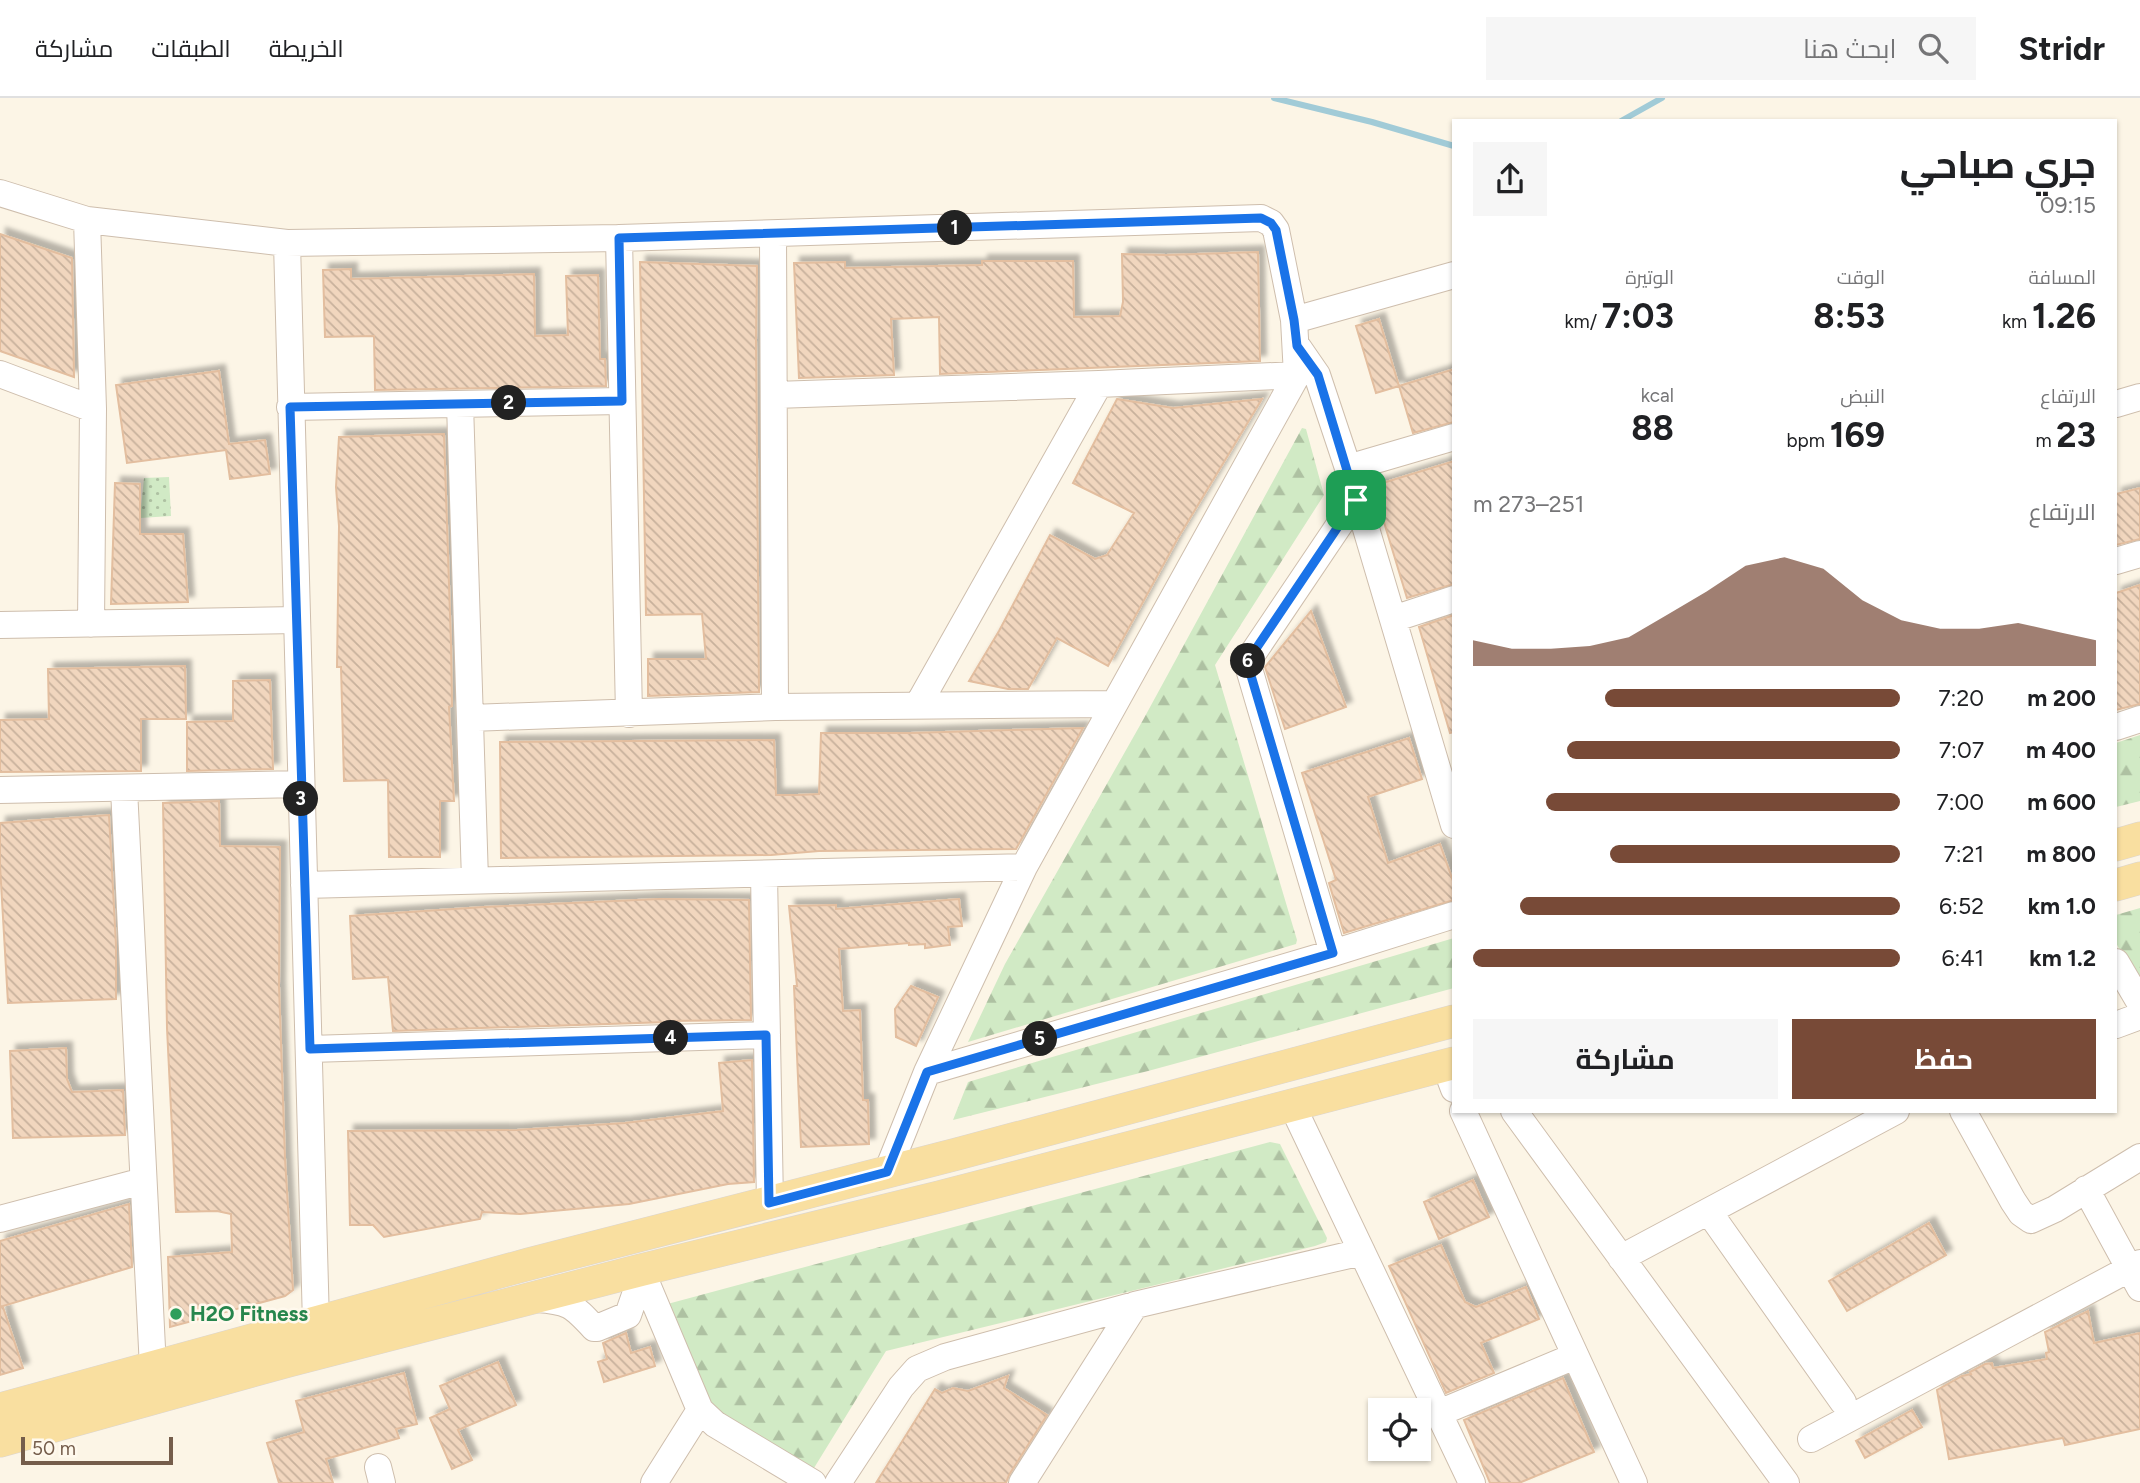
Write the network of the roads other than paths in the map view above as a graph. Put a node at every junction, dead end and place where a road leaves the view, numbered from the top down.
1 (0, 193) edge
2 (87, 220) junction
3 (773, 234) junction
4 (619, 238) junction
5 (287, 243) junction
6 (1452, 276) edge
7 (1294, 320) junction
8 (1297, 346) junction
9 (0, 374) edge
10 (1297, 375) junction
11 (1099, 384) junction
12 (775, 395) junction
13 (2140, 397) edge
14 (622, 401) junction
15 (460, 404) junction
16 (2117, 404) edge
17 (290, 407) junction
18 (93, 409) junction
19 (1452, 438) edge
20 (1348, 468) junction
21 (1356, 500) junction
22 (2140, 554) edge
23 (2117, 561) edge
24 (1452, 600) edge
25 (1393, 619) junction
26 (297, 620) junction
27 (92, 624) junction
28 (0, 625) edge
29 (1113, 704) junction
30 (918, 705) junction
31 (775, 707) junction
32 (629, 714) junction
33 (471, 718) junction
34 (2140, 719) edge
35 (2117, 727) edge
36 (301, 784) junction
37 (124, 789) junction
38 (0, 790) edge
39 (1452, 818) edge
40 (2140, 838) edge
41 (2117, 845) edge
42 (1024, 867) junction
43 (764, 874) junction
44 (2140, 878) edge
45 (475, 880) junction
46 (304, 885) junction
47 (2117, 885) edge
48 (1452, 916) edge
49 (1333, 953) junction
50 (2117, 964) edge
51 (2140, 1003) edge
52 (2140, 1016) edge
53 (1452, 1022) edge
54 (2117, 1025) edge
55 (766, 1035) junction
56 (310, 1049) junction
57 (1269, 1070) junction
58 (927, 1072) junction
59 (1451, 1073) edge
60 (1286, 1107) junction
61 (1464, 1113) edge
62 (1515, 1113) edge
63 (1892, 1113) edge
64 (1965, 1113) edge
65 (2140, 1157) edge
66 (887, 1172) junction
67 (143, 1181) junction
68 (2086, 1189) junction
69 (769, 1203) junction
70 (1709, 1212) junction
71 (0, 1219) edge
72 (1362, 1252) junction
73 (1621, 1258) junction
74 (2136, 1273) edge
75 (643, 1275) junction
76 (531, 1298) junction
77 (1135, 1305) junction
78 (316, 1324) junction
79 (1575, 1356) junction
80 (153, 1368) junction
81 (1843, 1402) dead end
82 (0, 1409) edge
83 (700, 1410) junction
84 (1440, 1413) junction
85 (1811, 1439) dead end
86 (0, 1441) edge
87 (654, 1483) edge
88 (813, 1483) edge
89 (838, 1483) edge
90 (1022, 1483) edge
91 (1472, 1483) edge
92 (1634, 1483) edge
93 (1786, 1483) edge

1 - 2 street
2 - 5 street
2 - 18 street
3 - 4 street
3 - 7 street
3 - 12 street
4 - 5 street
4 - 14 street
5 - 17 street
6 - 7 street
7 - 8 street
8 - 10 street
8 - 20 street
9 - 18 street
10 - 11 street
10 - 29 street
11 - 12 street
11 - 30 street
12 - 31 street
13 - 16 street
14 - 15 street
14 - 32 street
15 - 17 street
15 - 33 street
17 - 26 street
18 - 27 street
19 - 20 street
20 - 21 street
21 - 25 street
21 - 49 street
22 - 23 street
24 - 25 street
25 - 39 street
26 - 27 street
26 - 36 street
27 - 28 street
29 - 30 street
29 - 42 street
30 - 31 street
31 - 32 street
32 - 33 street
33 - 45 street
34 - 35 street
36 - 37 street
36 - 46 street
37 - 38 street
37 - 67 street
40 - 41 main road
42 - 43 street
42 - 58 street
43 - 45 street
43 - 55 street
44 - 47 main road
45 - 46 street
46 - 56 street
48 - 49 street
49 - 58 street
50 - 51 street
52 - 54 street
53 - 57 main road
55 - 56 street
55 - 69 street
56 - 78 street
57 - 60 main road
57 - 66 main road
58 - 66 street
59 - 60 main road
60 - 72 street
60 - 75 main road
61 - 79 street
62 - 73 street
63 - 70 street
64 - 68 street
65 - 68 street
66 - 69 main road
67 - 71 street
67 - 80 street
68 - 74 street
69 - 78 main road
70 - 73 street
70 - 81 street
72 - 77 street
72 - 84 street
73 - 93 street
74 - 85 street
75 - 76 main road
75 - 76 street
75 - 83 street
76 - 86 main road
77 - 89 street
77 - 90 street
78 - 80 main road
79 - 84 street
79 - 92 street
80 - 82 main road
83 - 87 street
83 - 88 street
84 - 91 street

